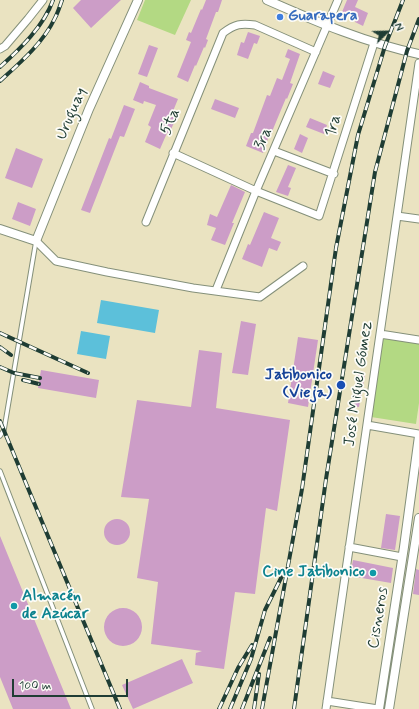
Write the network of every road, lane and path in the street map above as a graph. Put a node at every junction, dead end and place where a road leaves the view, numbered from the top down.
1 (43, 0) edge
2 (138, 0) edge
3 (267, 0) edge
4 (338, 0) edge
5 (327, 26) junction
6 (374, 43) junction
7 (0, 49) edge
8 (316, 52) junction
9 (419, 54) edge
10 (419, 63) edge
11 (274, 151) junction
12 (173, 153) junction
13 (334, 174) junction
14 (256, 191) junction
15 (397, 216) junction
16 (419, 219) edge
17 (146, 222) dead end
18 (0, 229) edge
19 (36, 241) junction
20 (303, 266) dead end
21 (216, 290) junction
22 (380, 334) junction
23 (419, 340) edge
24 (367, 425) junction
25 (419, 435) edge
26 (0, 436) edge
27 (0, 471) edge
28 (419, 518) edge
29 (349, 547) junction
30 (404, 547) junction
31 (417, 549) edge
32 (402, 557) junction
33 (416, 560) edge
34 (326, 705) edge
35 (92, 709) edge
36 (378, 709) edge
37 (389, 709) edge

1 - 7 street
2 - 19 street, Uruguay
3 - 5 street
4 - 5 street, 3ra
5 - 6 street
5 - 8 street, 3ra
6 - 9 street
6 - 13 street, 1ra
8 - 11 street, 3ra
8 - 12 street, 5ta
10 - 15 street, José Miguel Gómez
11 - 13 street
11 - 14 street, 3ra
12 - 14 street
12 - 17 street, 5ta
13 - 14 street, 1ra
14 - 21 street, 3ra
15 - 16 street
15 - 22 street, José Miguel Gómez
18 - 19 street
19 - 21 street
19 - 26 lane
20 - 21 street
22 - 23 street
22 - 24 street, José Miguel Gómez
24 - 25 street
24 - 29 street, José Miguel Gómez
25 - 30 street, Cisneros
27 - 35 lane
28 - 31 street, Cisneros
29 - 32 street
29 - 34 street, José Miguel Gómez
30 - 31 street
30 - 32 street, Cisneros
31 - 33 street, Cisneros
32 - 33 street
32 - 36 street, Cisneros
33 - 37 street, Cisneros
34 - 36 street

